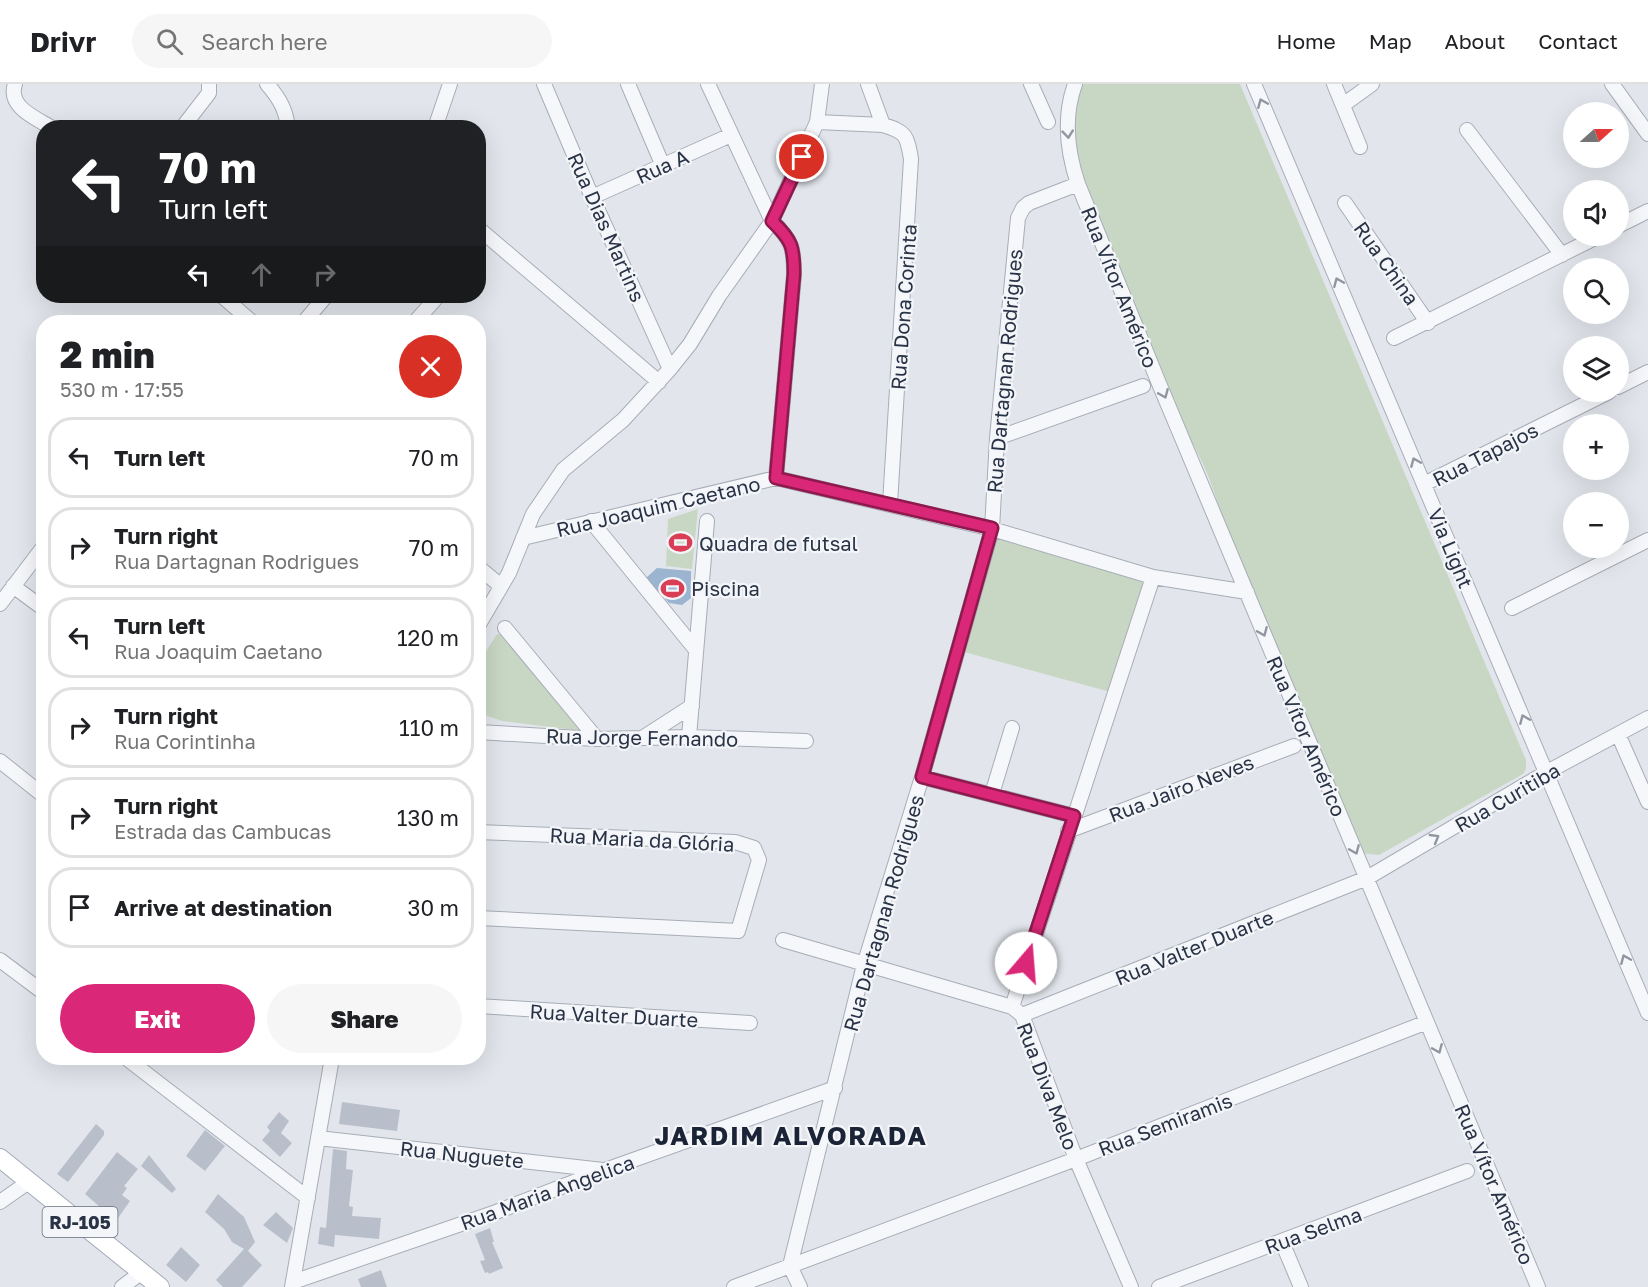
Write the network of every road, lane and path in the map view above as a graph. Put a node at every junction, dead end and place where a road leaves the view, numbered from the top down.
1 (15, 84) edge
2 (209, 84) edge
3 (267, 84) edge
4 (450, 84) edge
5 (544, 84) edge
6 (628, 84) edge
7 (708, 84) edge
8 (822, 84) edge
9 (868, 84) edge
10 (1031, 84) edge
11 (1075, 84) edge
12 (1254, 84) edge
13 (1334, 84) edge
14 (1372, 84) edge
15 (1612, 84) edge
16 (1343, 105) junction
17 (40, 120) edge
18 (188, 120) edge
19 (287, 120) edge
20 (438, 120) edge
21 (817, 122) junction
22 (1048, 122) dead end
23 (883, 125) junction
24 (1467, 130) dead end
25 (1648, 134) edge
26 (731, 135) junction
27 (1360, 147) dead end
28 (663, 166) junction
29 (1078, 184) junction
30 (592, 197) junction
31 (1345, 203) dead end
32 (1648, 210) edge
33 (1629, 220) edge
34 (772, 221) junction
35 (486, 235) edge
36 (1580, 246) edge
37 (1562, 255) junction
38 (230, 303) edge
39 (320, 303) edge
40 (432, 303) edge
41 (244, 315) edge
42 (310, 315) edge
43 (421, 315) edge
44 (1428, 323) junction
45 (1394, 338) dead end
46 (670, 369) junction
47 (1648, 372) edge
48 (659, 382) junction
49 (1629, 382) edge
50 (1143, 386) dead end
51 (1589, 402) edge
52 (997, 438) junction
53 (776, 478) junction
54 (1424, 484) junction
55 (890, 504) junction
56 (591, 521) junction
57 (707, 521) dead end
58 (992, 528) junction
59 (523, 538) junction
60 (1648, 540) edge
61 (36, 557) edge
62 (486, 574) edge
63 (1153, 577) junction
64 (14, 586) junction
65 (501, 586) junction
66 (1247, 592) junction
67 (36, 603) edge
68 (0, 604) edge
69 (1512, 608) dead end
70 (486, 612) edge
71 (505, 628) dead end
72 (696, 650) junction
73 (692, 706) junction
74 (1648, 718) edge
75 (1012, 728) dead end
76 (486, 732) edge
77 (1618, 734) junction
78 (689, 736) junction
79 (642, 738) junction
80 (597, 739) junction
81 (806, 741) dead end
82 (1294, 746) dead end
83 (0, 761) edge
84 (1547, 772) junction
85 (922, 777) junction
86 (36, 789) edge
87 (992, 794) junction
88 (1648, 802) edge
89 (1074, 816) junction
90 (1068, 831) junction
91 (486, 832) edge
92 (1367, 878) junction
93 (486, 918) edge
94 (783, 940) dead end
95 (0, 960) edge
96 (864, 965) junction
97 (36, 987) edge
98 (486, 1006) edge
99 (1017, 1011) junction
100 (1648, 1013) edge
101 (1427, 1022) junction
102 (750, 1023) dead end
103 (135, 1065) edge
104 (331, 1065) edge
105 (835, 1088) junction
106 (318, 1138) junction
107 (0, 1158) edge
108 (1076, 1158) junction
109 (605, 1170) junction
110 (1467, 1171) dead end
111 (30, 1181) junction
112 (308, 1198) junction
113 (0, 1202) edge
114 (1282, 1242) junction
115 (790, 1266) junction
116 (142, 1272) junction
117 (292, 1284) edge
118 (122, 1287) edge
119 (160, 1287) edge
120 (734, 1287) edge
121 (800, 1287) edge
122 (1131, 1287) edge
123 (1159, 1287) edge
124 (1301, 1287) edge
125 (1538, 1287) edge

1 - 17 street
2 - 18 street
3 - 19 street
4 - 20 street
5 - 30 street, Rua Dias Martins
6 - 28 street
7 - 26 street
8 - 21 street
9 - 23 street
10 - 22 street
11 -> 29 street
54 -> 12 street, Via Light
13 - 16 street
14 - 16 street
15 - 25 street
16 - 27 street
21 - 23 street
21 - 34 street
23 - 55 street, Rua Dona Corinta
24 - 37 street
26 - 28 street, Rua A
26 - 34 street
28 - 30 street, Rua A
29 - 52 street, Rua Dartagnan Rodrigues
29 -> 66 street, Rua Vítor Américo
30 - 46 street, Rua Dias Martins
31 - 44 street, Rua China
32 - 33 street
34 - 46 street
34 - 53 street
35 - 48 street
36 - 37 street
37 - 44 street
38 - 41 street
39 - 42 street
40 - 43 street
44 - 45 street
46 - 48 street
47 - 49 street
48 - 59 street
50 - 52 street
51 - 54 street, Rua Tapajos
52 - 58 street, Rua Dartagnan Rodrigues
53 - 55 street, Rua Joaquim Caetano
53 - 56 street, Rua Joaquim Caetano
84 -> 54 street, Via Light
55 - 58 street, Rua Joaquim Caetano
56 - 59 street, Rua Joaquim Caetano
56 - 72 street
57 - 72 street
58 - 63 street, Rua Joaquim Caetano
58 - 85 street, Rua Dartagnan Rodrigues
59 - 65 street
60 - 69 street
61 - 64 street
62 - 65 street
63 - 66 street, Rua Joaquim Caetano
63 - 89 street, Rua Diva Melo
64 - 67 street
64 - 68 street
65 - 70 street
66 -> 92 street, Rua Vítor Américo
71 - 80 street
72 - 73 street
73 - 78 street
73 - 79 street
74 - 77 street, Rua Curitiba
75 - 87 street
76 - 80 street, Rua Jorge Fernando
77 - 84 street, Rua Curitiba
77 - 88 street
78 - 79 street, Rua Jorge Fernando
78 - 81 street, Rua Jorge Fernando
79 - 80 street, Rua Jorge Fernando
82 - 90 street, Rua Jairo Neves
83 - 86 street
92 -> 84 street, Rua Curitiba
100 -> 84 street, Via Light
85 - 87 street
85 - 96 street, Rua Dartagnan Rodrigues
87 - 89 street
89 - 90 street, Rua Diva Melo
90 - 99 street, Rua Diva Melo
91 - 93 street, Rua Maria da Glória
92 - 99 street, Rua Valter Duarte
92 - 101 street, Rua Vítor Américo
94 - 96 street
95 - 97 street
96 - 99 street
96 - 105 street, Rua Dartagnan Rodrigues
98 - 102 street, Rua Valter Duarte
99 - 108 street, Rua Diva Melo
101 - 108 street, Rua Semiramis
101 -> 125 street, Rua Vítor Américo
103 - 112 street
104 - 106 street
105 - 109 street, Rua Maria Angelica
105 - 115 street, Rua Dartagnan Rodrigues
106 - 109 street, Rua Nuguete
106 - 112 street
107 - 111 main road, RJ-105
108 - 115 street, Rua Semiramis
108 - 122 street, Rua Diva Melo
109 - 117 street, Rua Maria Angelica
110 - 114 street, Rua Selma
111 - 113 street
111 - 116 main road, RJ-105
112 - 117 street
114 - 123 street, Rua Selma
114 - 124 street
115 - 120 street, Rua Semiramis
115 - 121 street
116 - 118 street
116 - 119 main road, RJ-105

